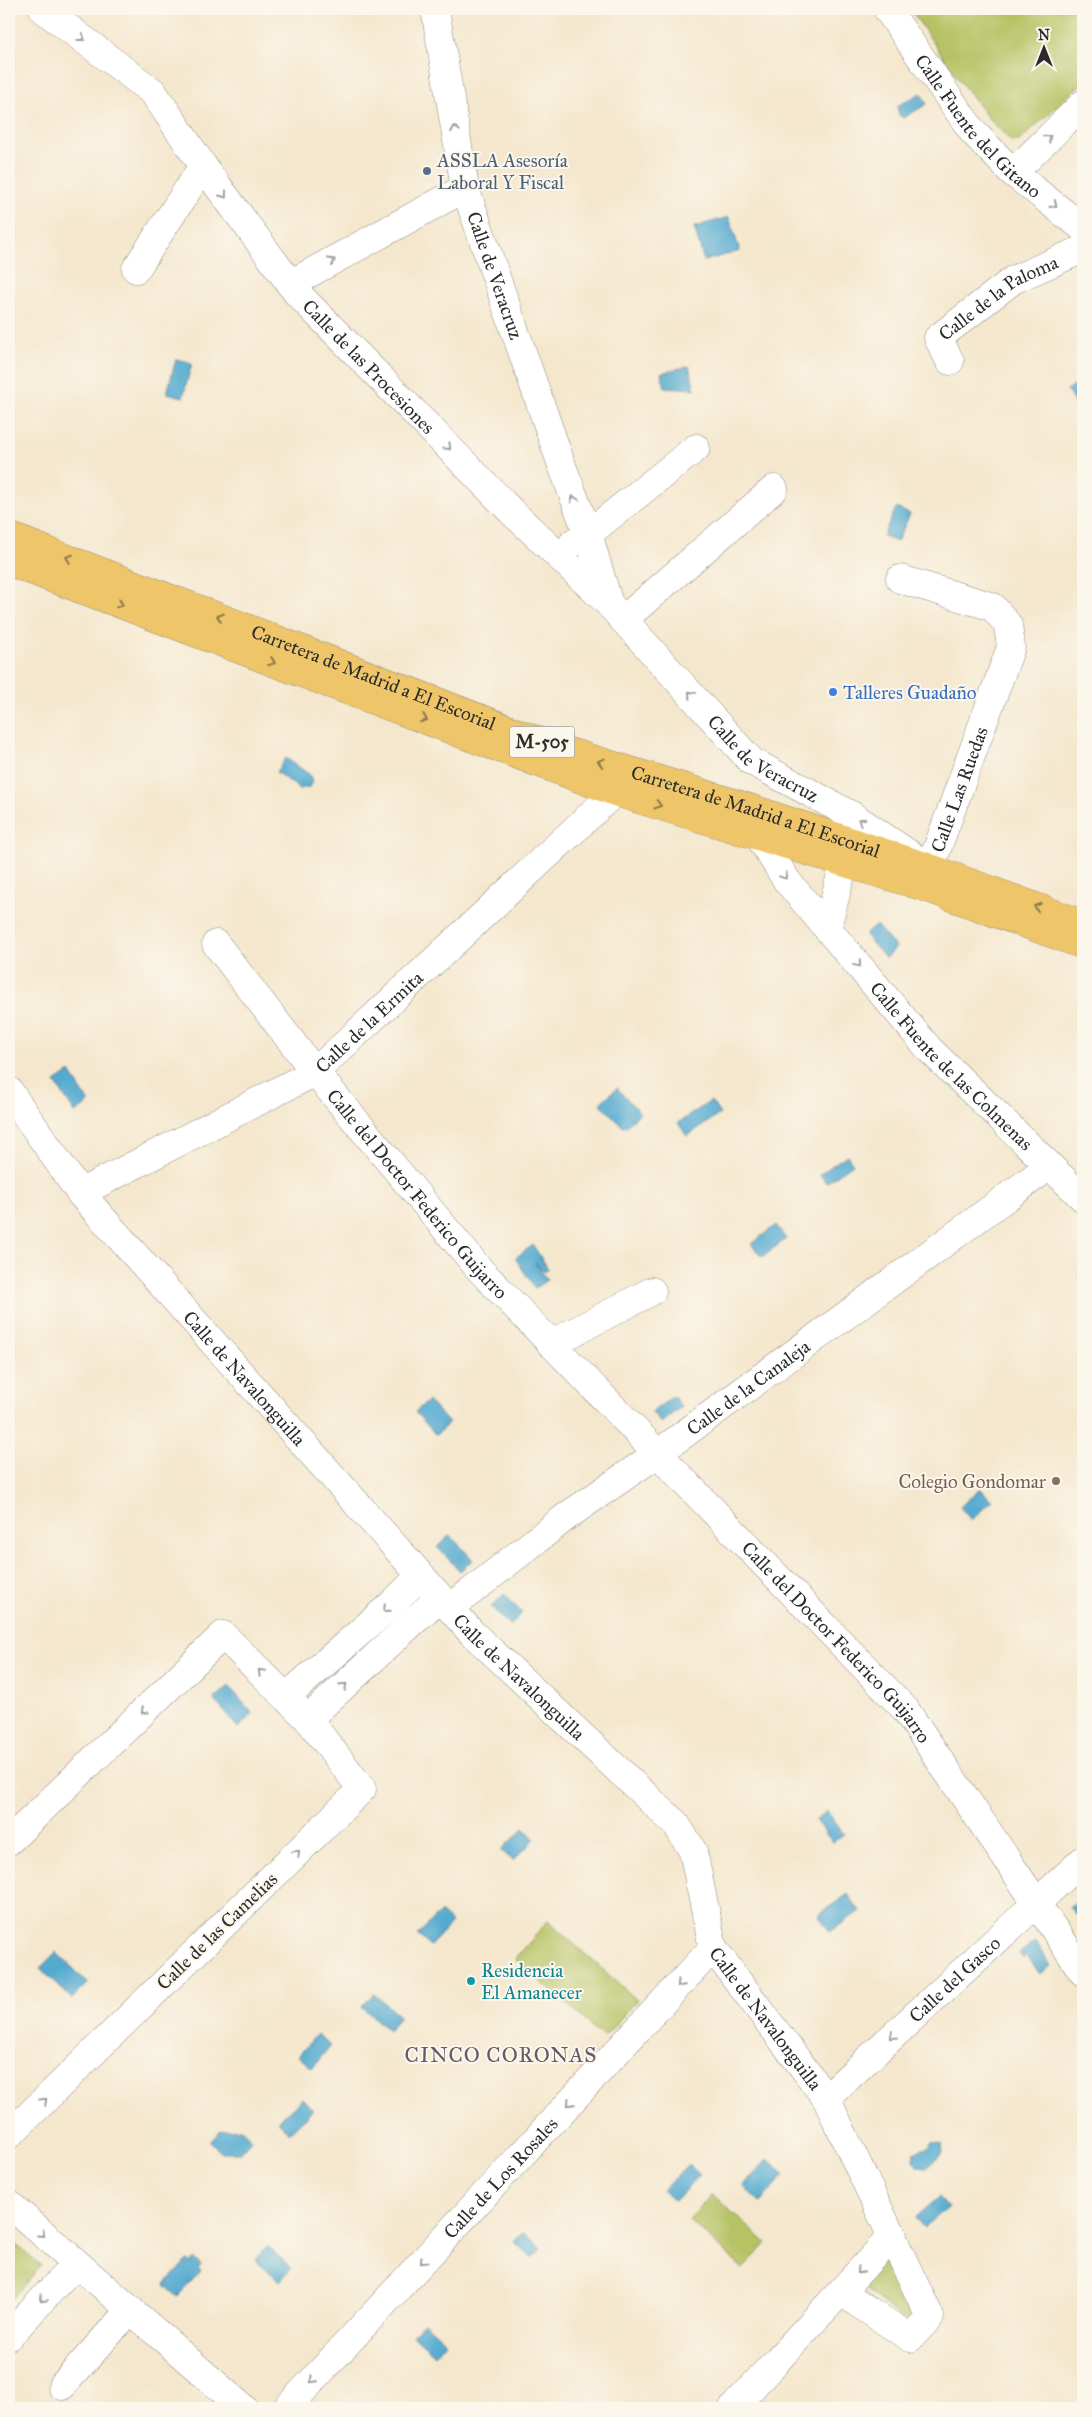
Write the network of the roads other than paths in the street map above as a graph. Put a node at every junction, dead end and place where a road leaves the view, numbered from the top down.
1 (43, 9) edge
2 (435, 9) edge
3 (887, 9) edge
4 (1083, 104) edge
5 (203, 166) junction
6 (1013, 172) junction
7 (466, 188) junction
8 (1083, 228) edge
9 (1083, 250) edge
10 (136, 269) dead end
11 (290, 284) junction
12 (950, 361) dead end
13 (696, 448) dead end
14 (774, 489) dead end
15 (588, 534) junction
16 (9, 536) edge
17 (553, 550) junction
18 (9, 562) edge
19 (900, 579) dead end
20 (616, 612) junction
21 (615, 792) junction
22 (758, 835) junction
23 (844, 864) junction
24 (930, 868) junction
25 (1083, 924) edge
26 (827, 927) junction
27 (216, 944) dead end
28 (1083, 945) edge
29 (315, 1072) junction
30 (9, 1091) edge
31 (1048, 1167) junction
32 (80, 1193) junction
33 (1083, 1198) edge
34 (652, 1291) dead end
35 (551, 1344) junction
36 (657, 1454) junction
37 (421, 1575) junction
38 (445, 1602) junction
39 (286, 1697) junction
40 (308, 1719) junction
41 (9, 1841) edge
42 (1083, 1860) edge
43 (1037, 1903) junction
44 (713, 1948) junction
45 (1083, 1972) edge
46 (826, 2098) junction
47 (9, 2135) edge
48 (9, 2204) edge
49 (893, 2235) junction
50 (76, 2263) junction
51 (841, 2292) junction
52 (130, 2310) junction
53 (9, 2336) edge
54 (62, 2386) dead end
55 (243, 2408) edge
56 (287, 2408) edge
57 (733, 2408) edge

1 -> 5 street, Calle de las Procesiones
7 -> 2 street, Calle de Veracruz
3 - 6 street, Calle Fuente del Gitano
6 -> 4 street
5 - 10 street
5 -> 11 street, Calle de las Procesiones
6 -> 8 street, Calle Fuente del Gitano
11 -> 7 street
15 -> 7 street, Calle de Veracruz
9 - 12 street, Calle de la Paloma
11 -> 17 street, Calle de las Procesiones
13 - 15 street
14 - 20 street
15 - 17 street
15 - 20 street, Calle de Veracruz
24 -> 16 highway, Carretera de Madrid a El Escorial / M-505
17 - 20 street, Calle de Veracruz
18 -> 21 highway, Carretera de Madrid a El Escorial / M-505
19 - 24 street, Calle Las Ruedas
24 -> 20 street, Calle de Veracruz
21 -> 22 highway, Carretera de Madrid a El Escorial / M-505
21 - 29 street, Calle de la Ermita
22 - 23 highway, Carretera de Madrid a El Escorial / M-505
22 -> 26 street, Calle Fuente de las Colmenas
23 - 26 street
23 - 28 highway, Carretera de Madrid a El Escorial / M-505
25 -> 24 highway, Carretera de Madrid a El Escorial / M-505
26 -> 31 street, Calle Fuente de las Colmenas
27 - 29 street, Calle del Doctor Federico Guijarro
29 - 32 street, Calle de la Ermita
29 - 35 street, Calle del Doctor Federico Guijarro
30 - 32 street, Calle de Navalonguilla
31 - 33 street, Calle Fuente de las Colmenas
31 - 36 street, Calle de la Canaleja
32 - 37 street, Calle de Navalonguilla
34 - 35 street
35 - 36 street, Calle del Doctor Federico Guijarro
36 - 38 street, Calle de la Canaleja
36 - 43 street, Calle del Doctor Federico Guijarro
37 - 38 street, Calle de Navalonguilla
37 -> 39 street
40 -> 38 street
38 - 44 street, Calle de Navalonguilla
39 - 40 street, Calle de las Camelias
39 -> 41 street, Calle de las Camelias
47 -> 40 street, Calle de las Camelias
42 - 43 street, Calle del Gasco
43 - 45 street, Calle del Doctor Federico Guijarro
43 -> 46 street, Calle del Gasco
44 - 46 street, Calle de Navalonguilla
44 -> 56 street, Calle de Los Rosales
46 - 49 street, Calle de Navalonguilla
48 -> 50 street
49 -> 51 street
49 - 51 street, Calle de Navalonguilla
50 - 52 street
50 -> 53 street
51 - 57 street
52 - 54 street
52 - 55 street

